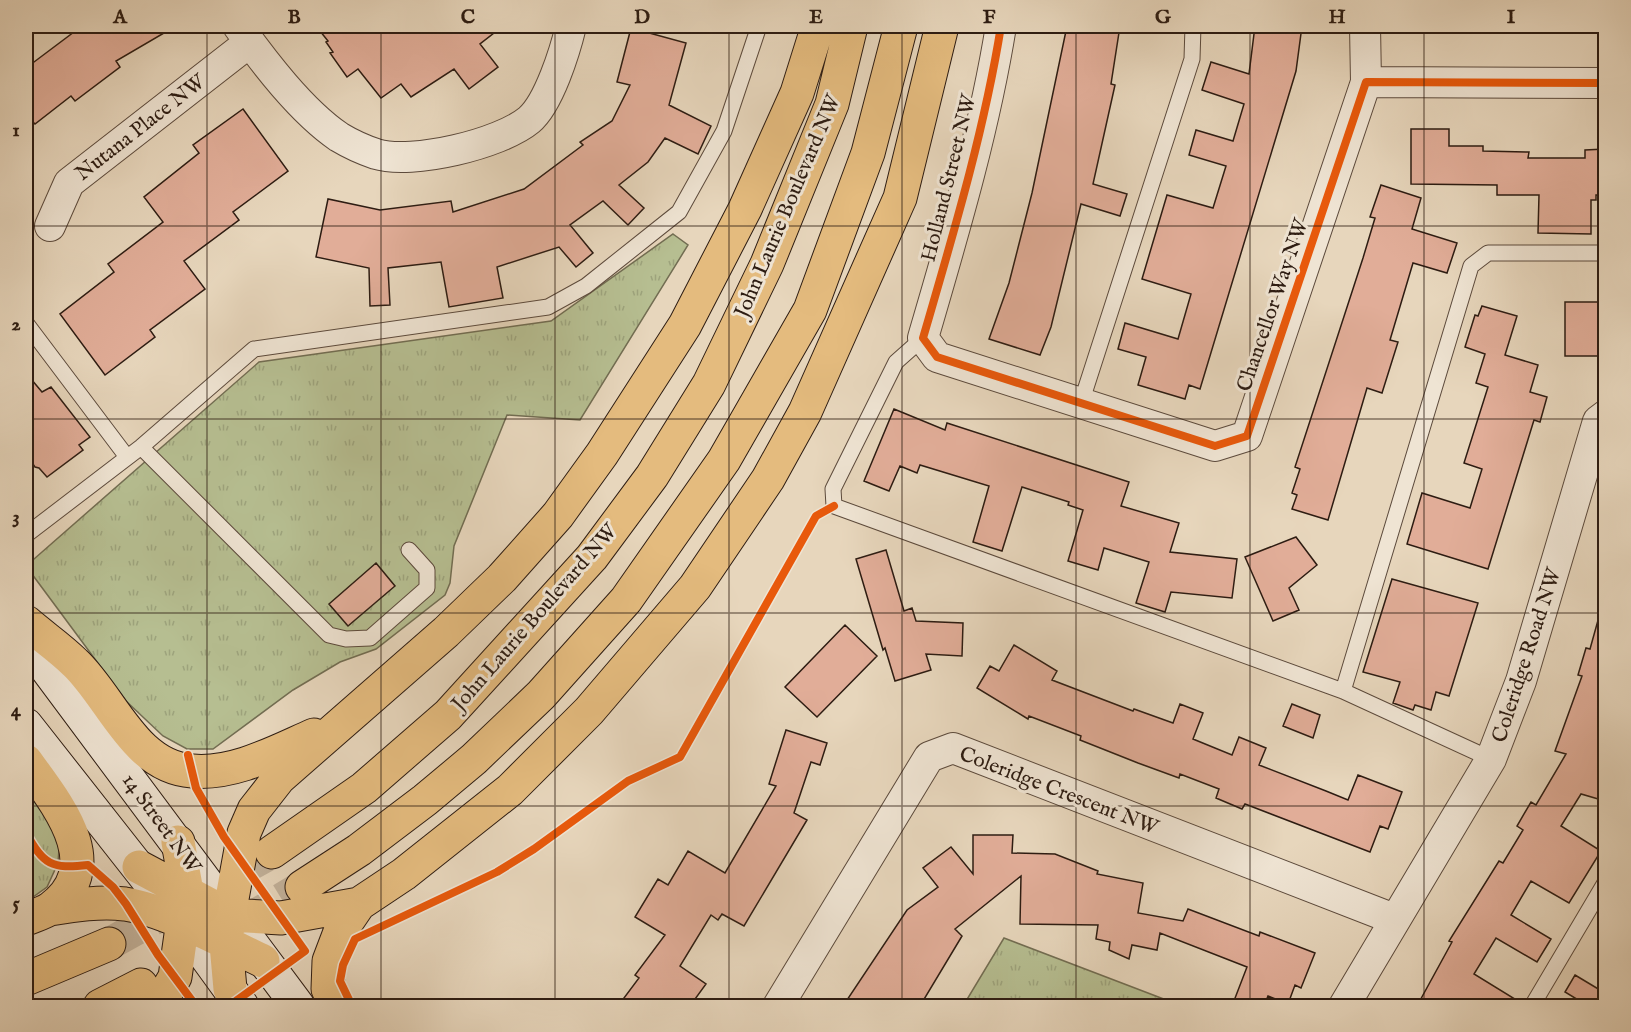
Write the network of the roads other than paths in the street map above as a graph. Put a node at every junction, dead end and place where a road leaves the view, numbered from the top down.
1 (571, 26) edge
2 (759, 26) edge
3 (818, 26) edge
4 (851, 26) edge
5 (901, 26) edge
6 (942, 26) edge
7 (1001, 26) edge
8 (1193, 26) edge
9 (1365, 26) edge
10 (244, 34) edge
11 (1366, 82) junction
12 (1605, 83) edge
13 (50, 226) dead end
14 (1605, 253) edge
15 (26, 323) edge
16 (923, 338) junction
17 (1081, 403) junction
18 (1605, 415) edge
19 (141, 447) junction
20 (127, 457) junction
21 (26, 535) edge
22 (409, 550) dead end
23 (26, 622) edge
24 (26, 641) edge
25 (1342, 691) junction
26 (26, 725) edge
27 (335, 727) junction
28 (1491, 759) junction
29 (26, 761) edge
30 (178, 842) junction
31 (272, 852) tunnel mouth
32 (1605, 881) edge
33 (302, 887) tunnel mouth
34 (359, 904) junction
35 (184, 907) junction
36 (38, 914) edge
37 (1394, 919) junction
38 (227, 929) junction
39 (109, 944) tunnel mouth
40 (26, 979) edge
41 (149, 996) edge
42 (236, 998) edge
43 (100, 1006) edge
44 (298, 1006) edge
45 (336, 1006) edge
46 (778, 1006) edge
47 (1344, 1006) edge
48 (1532, 1006) edge

1 - 10 street
2 - 19 lane
3 - 27 main road
4 - 31 main road, John Laurie Boulevard NW
5 - 33 main road
6 - 34 main road
7 - 16 street, Holland Street NW
8 - 17 lane
9 - 11 street
10 - 13 street, Nutana Place NW
11 - 12 street
11 - 17 street, Chancellor Way NW
14 - 25 lane
15 - 20 lane
16 - 17 street, Chancellor Way NW
16 - 25 lane
18 - 28 street, Coleridge Road NW
19 - 20 lane
19 - 22 lane
20 - 21 lane
23 - 27 main road
24 - 30 main road, 14 Street NW
25 - 28 lane
26 - 35 main road, 14 Street NW
27 - 38 main road
28 - 37 street, Coleridge Road NW
29 - 36 main road
30 - 35 main road
30 - 38 main road, 14 Street NW
32 - 48 lane
34 - 38 main road
34 - 45 main road
35 - 36 main road
35 - 38 main road
35 - 41 main road
35 - 42 main road, 14 Street NW
37 - 46 street, Coleridge Crescent NW
37 - 47 street, Coleridge Road NW
38 - 42 main road
38 - 44 main road, 14 Street NW
39 - 40 main road
41 - 43 main road

